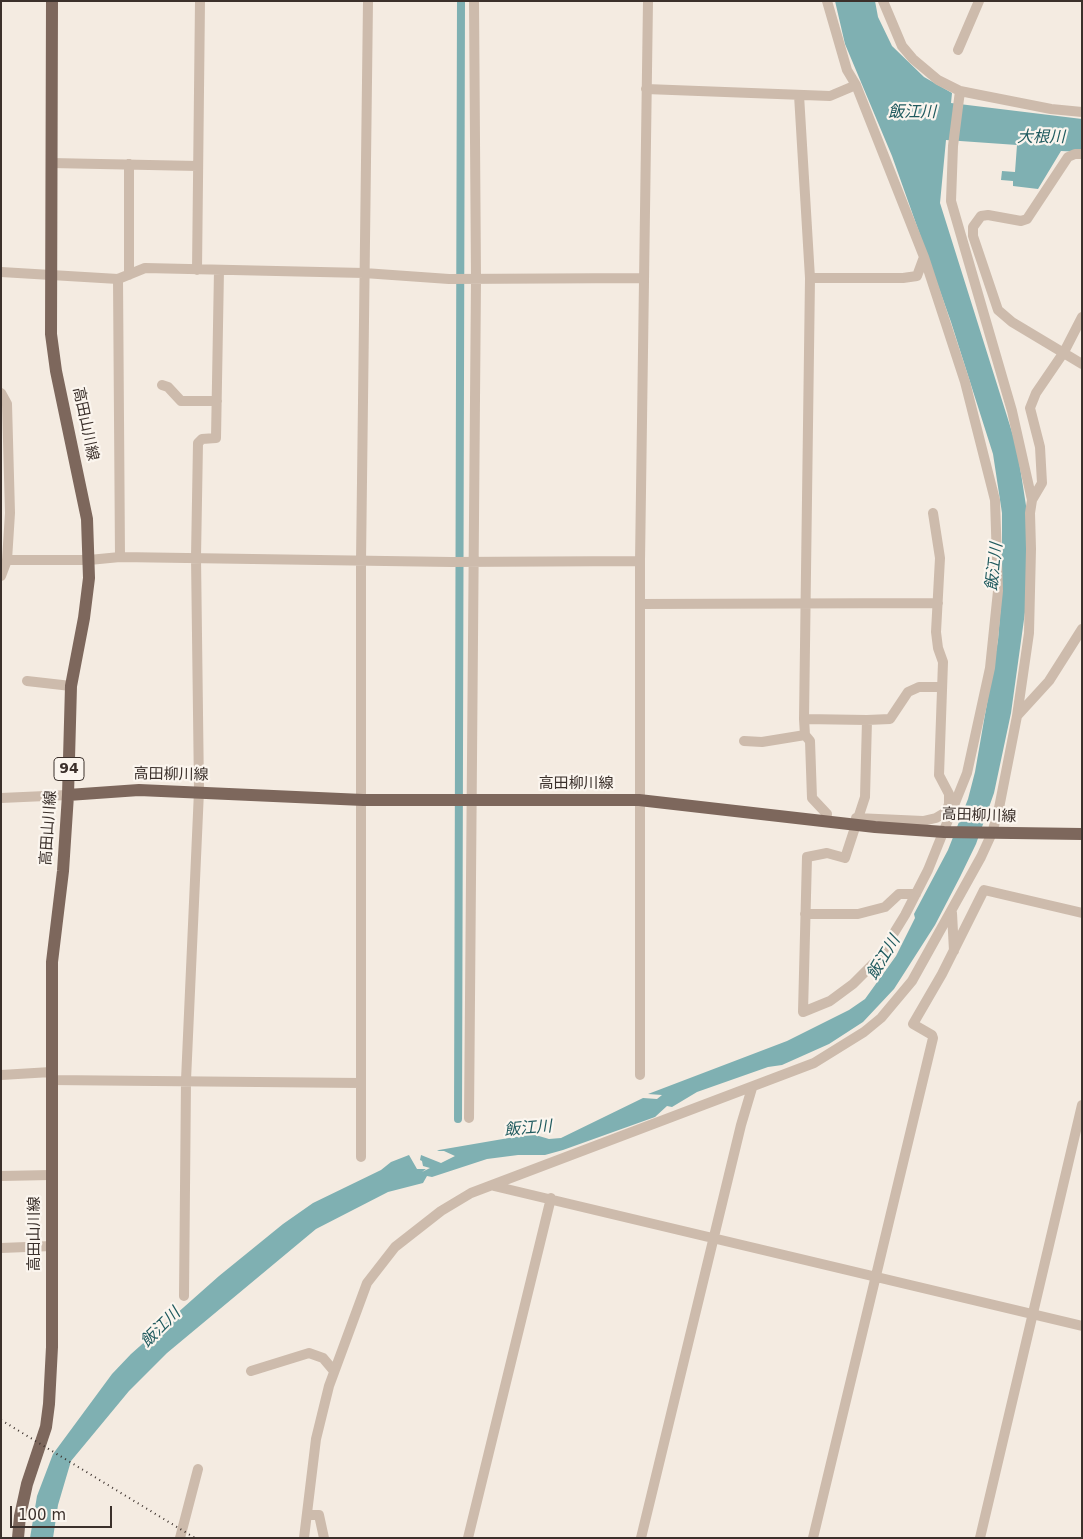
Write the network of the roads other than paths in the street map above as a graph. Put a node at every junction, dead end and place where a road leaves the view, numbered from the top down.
1 (52, 1) edge
2 (200, 1) edge
3 (368, 1) edge
4 (474, 1) edge
5 (648, 1) edge
6 (827, 1) edge
7 (883, 1) edge
8 (979, 1) edge
9 (958, 50) dead end
10 (856, 85) junction
11 (646, 89) junction
12 (959, 93) junction
13 (799, 95) junction
14 (1082, 112) edge
15 (1082, 154) edge
16 (52, 163) junction
17 (129, 164) junction
18 (198, 166) junction
19 (924, 257) junction
20 (197, 270) junction
21 (220, 270) junction
22 (1, 272) edge
23 (364, 273) junction
24 (51, 275) junction
25 (129, 275) junction
26 (644, 278) junction
27 (810, 278) junction
28 (118, 279) junction
29 (473, 279) junction
30 (1082, 317) edge
31 (1064, 352) junction
32 (1082, 364) edge
33 (162, 385) dead end
34 (1, 393) edge
35 (217, 401) junction
36 (4, 427) edge
37 (1032, 500) junction
38 (933, 513) dead end
39 (120, 557) junction
40 (196, 558) junction
41 (89, 560) junction
42 (361, 561) junction
43 (471, 561) junction
44 (640, 561) junction
45 (4, 564) edge
46 (1, 576) edge
47 (938, 603) junction
48 (640, 604) junction
49 (807, 604) junction
50 (1082, 629) edge
51 (27, 681) dead end
52 (71, 686) junction
53 (941, 687) junction
54 (1017, 716) junction
55 (804, 719) junction
56 (867, 720) junction
57 (805, 735) junction
58 (744, 741) dead end
59 (199, 791) junction
60 (68, 795) junction
61 (1, 798) edge
62 (470, 799) junction
63 (362, 800) junction
64 (639, 800) junction
65 (855, 821) junction
66 (826, 822) junction
67 (944, 832) junction
68 (990, 833) junction
69 (1082, 834) edge
70 (916, 894) junction
71 (952, 912) junction
72 (1082, 913) edge
73 (806, 914) junction
74 (954, 951) junction
75 (1, 1075) edge
76 (640, 1075) dead end
77 (51, 1076) junction
78 (186, 1080) junction
79 (361, 1083) junction
80 (752, 1088) junction
81 (1082, 1105) edge
82 (469, 1118) dead end
83 (361, 1156) dead end
84 (51, 1175) junction
85 (1, 1176) edge
86 (493, 1186) junction
87 (551, 1198) junction
88 (714, 1237) junction
89 (52, 1246) junction
90 (1, 1248) edge
91 (875, 1276) junction
92 (184, 1296) dead end
93 (1032, 1314) junction
94 (1082, 1326) edge
95 (251, 1371) dead end
96 (334, 1371) junction
97 (198, 1469) dead end
98 (307, 1515) junction
99 (18, 1538) edge
100 (180, 1538) edge
101 (304, 1538) edge
102 (324, 1538) edge
103 (468, 1538) edge
104 (641, 1538) edge
105 (813, 1538) edge
106 (980, 1538) edge

1 - 16 main road, 高田山川線 / 94
2 - 18 street
3 - 23 street
4 - 29 street
5 - 11 street
6 - 10 street
7 - 12 street
8 - 9 street
10 - 13 street
10 - 19 street
11 - 13 street
11 - 26 street
12 - 14 street
12 - 37 street
13 - 27 street
15 - 31 street
16 - 17 street
16 - 24 main road, 高田山川線 / 94
17 - 18 street
17 - 25 street
18 - 20 street
19 - 27 street
19 - 67 street
20 - 21 street
20 - 25 street
21 - 23 street
21 - 35 street
22 - 24 street
23 - 29 street
23 - 42 street
24 - 28 street
24 - 41 main road, 高田山川線 / 94
25 - 28 street
26 - 29 street
26 - 44 street
27 - 49 street
28 - 39 street
29 - 43 street
30 - 31 street
31 - 32 street
31 - 37 street
33 - 35 street
34 - 36 street
35 - 40 street
36 - 45 street
37 - 54 street
38 - 47 street
39 - 40 street
39 - 41 street
40 - 42 street
40 - 59 street
41 - 45 street
41 - 52 main road, 高田山川線 / 94
42 - 43 street
42 - 63 street
43 - 44 street
43 - 62 street
44 - 48 street
45 - 46 street
47 - 49 street
47 - 53 street
48 - 49 street
48 - 64 street
49 - 55 street
50 - 54 street
51 - 52 street
52 - 60 main road, 高田山川線 / 94
53 - 56 street
53 - 65 street
54 - 68 street
55 - 56 street
55 - 57 street
56 - 65 street
57 - 58 street
57 - 66 street
59 - 60 main road, 高田柳川線
59 - 63 main road, 高田柳川線
59 - 78 street
60 - 61 street
60 - 77 main road, 高田山川線 / 94
62 - 63 main road, 高田柳川線
62 - 64 main road, 高田柳川線
62 - 82 street
63 - 79 street
64 - 66 main road, 高田柳川線
64 - 76 street
65 - 66 main road, 高田柳川線
65 - 67 main road, 高田柳川線
65 - 73 street
67 - 68 main road, 高田柳川線
67 - 70 street
68 - 69 main road, 高田柳川線
68 - 71 street
70 - 73 street
70 - 73 street
71 - 74 street
71 - 80 street
72 - 74 street
74 - 91 street
75 - 77 street
77 - 78 street
77 - 84 main road, 高田山川線 / 94
78 - 79 street
78 - 92 street
79 - 83 street
80 - 86 street
80 - 88 street
81 - 93 street
84 - 85 street
84 - 89 main road, 高田山川線 / 94
86 - 87 street
86 - 96 street
87 - 88 street
87 - 103 street
88 - 91 street
88 - 104 street
89 - 90 street
89 - 99 main road, 高田山川線 / 94
91 - 93 street
91 - 105 street
93 - 94 street
93 - 106 street
95 - 96 street
96 - 98 street
97 - 100 street
98 - 101 street
98 - 102 street

